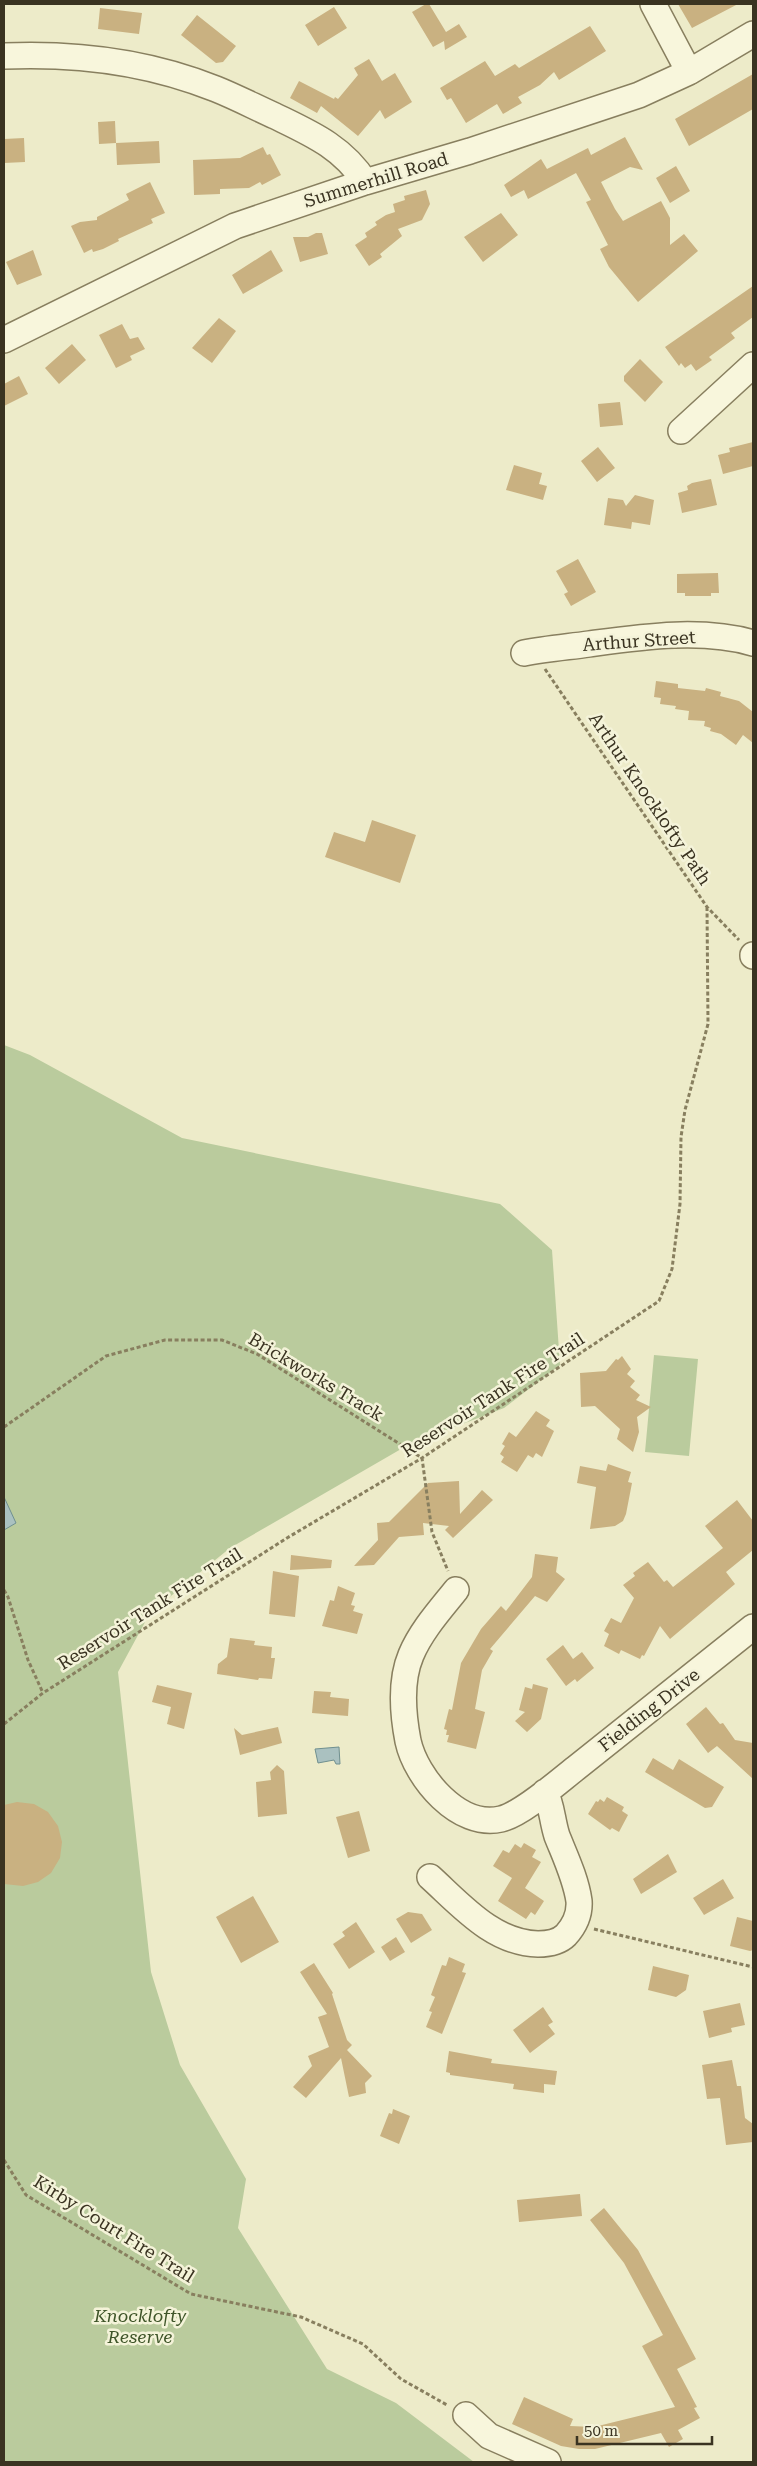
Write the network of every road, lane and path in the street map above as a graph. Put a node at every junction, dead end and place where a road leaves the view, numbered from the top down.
1 (653, 4) edge
2 (753, 34) edge
3 (4, 56) edge
4 (689, 72) junction
5 (365, 182) junction
6 (4, 340) edge
7 (753, 366) edge
8 (682, 431) dead end
9 (753, 643) edge
10 (528, 652) joint
11 (707, 907) junction
12 (753, 956) edge
13 (4, 1427) edge
14 (422, 1458) junction
15 (4, 1590) edge
16 (456, 1590) joint
17 (753, 1627) edge
18 (43, 1693) junction
19 (4, 1724) edge
20 (545, 1792) junction
21 (430, 1877) dead end
22 (578, 1918) junction
23 (753, 1967) edge
24 (4, 2160) edge
25 (466, 2415) joint
26 (548, 2462) edge

1 - 4 street
2 - 4 street, Summerhill Road
3 - 5 street
4 - 5 street, Summerhill Road
5 - 6 street, Summerhill Road
7 - 8 street
9 - 10 street, Arthur Street
10 - 11 path, Arthur Knocklofty Path
11 - 12 path, Arthur Knocklofty Path
11 - 14 path, Reservoir Tank Fire Trail
13 - 14 path, Brickworks Track
14 - 16 path
14 - 18 path, Reservoir Tank Fire Trail
15 - 18 path
16 - 20 street, Fielding Drive
17 - 20 street, Fielding Drive
18 - 19 path, Reservoir Tank Fire Trail
20 - 22 street
21 - 22 street
22 - 23 path
24 - 25 path, Kirby Court Fire Trail
25 - 26 street

